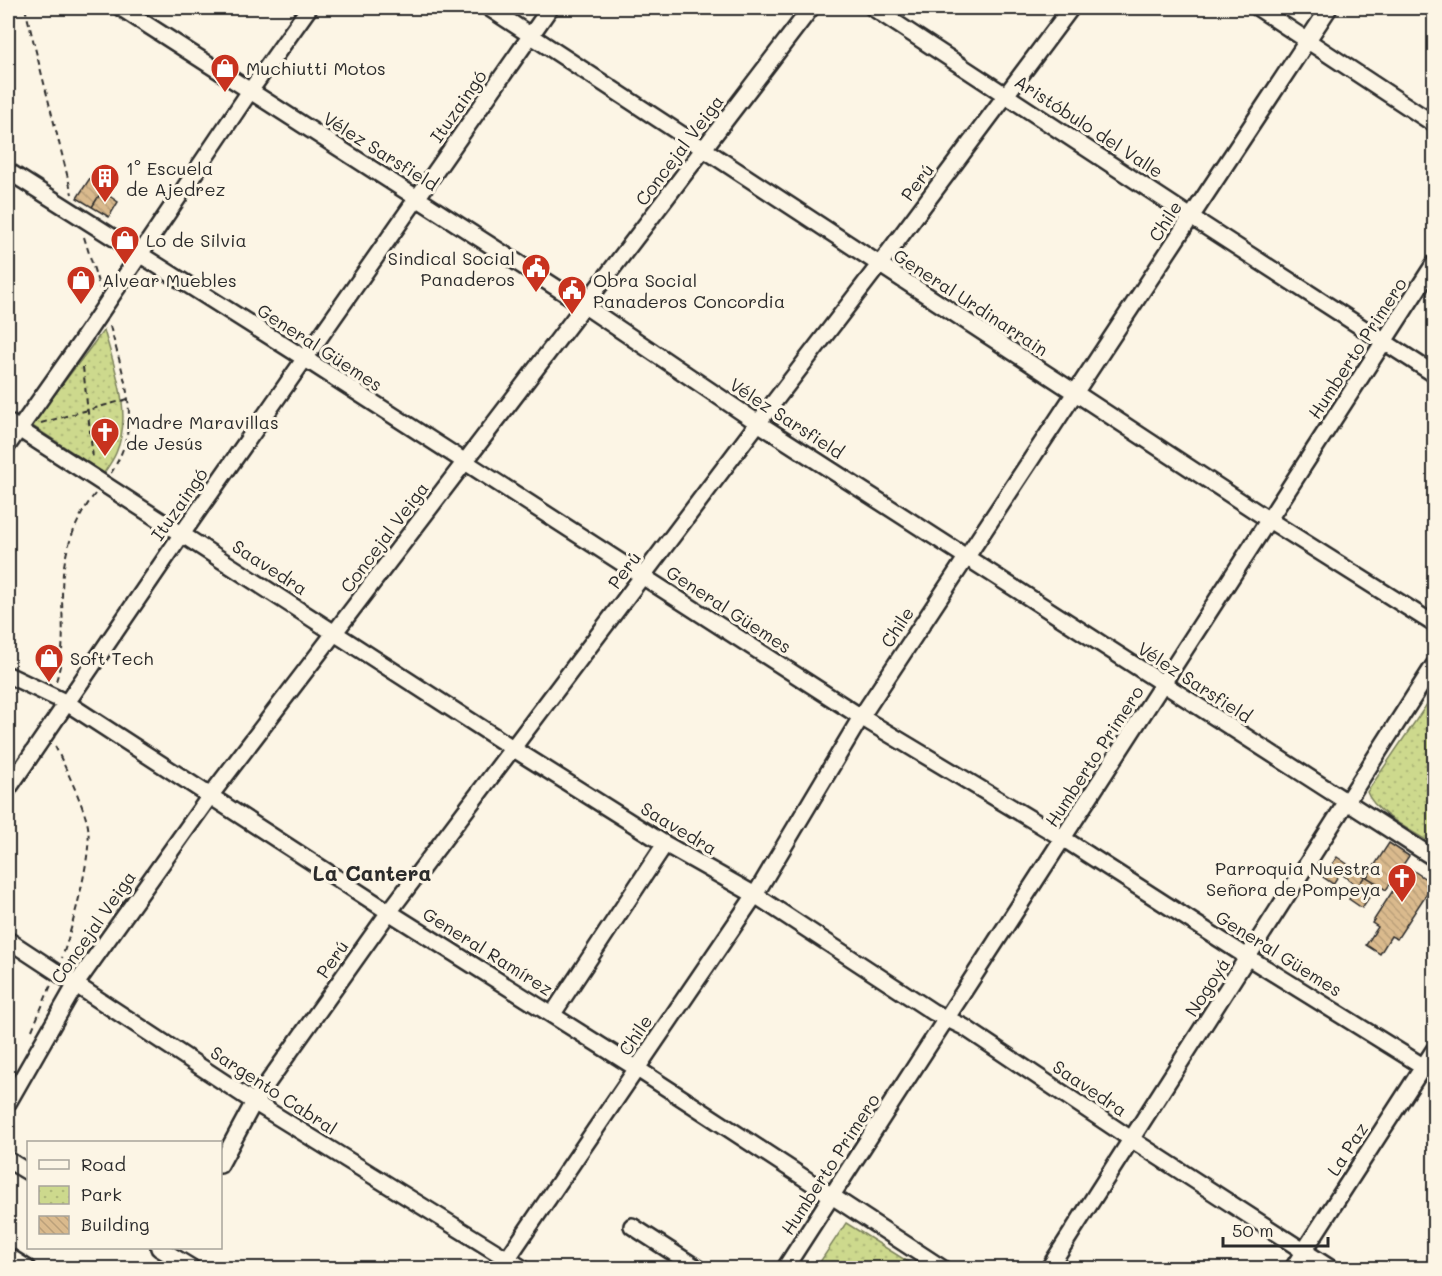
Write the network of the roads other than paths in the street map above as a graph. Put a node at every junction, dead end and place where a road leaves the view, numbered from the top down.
1 (121, 8) edge
2 (309, 8) edge
3 (489, 8) edge
4 (550, 8) edge
5 (811, 8) edge
6 (873, 8) edge
7 (1071, 8) edge
8 (1258, 8) edge
9 (1329, 8) edge
10 (531, 34) junction
11 (1308, 40) junction
12 (250, 91) junction
13 (1006, 95) junction
14 (1434, 124) edge
15 (704, 150) junction
16 (8, 171) edge
17 (418, 198) junction
18 (1191, 217) junction
19 (139, 255) junction
20 (1434, 264) edge
21 (879, 265) junction
22 (585, 306) junction
23 (1384, 342) junction
24 (304, 358) junction
25 (1434, 374) edge
26 (1075, 393) junction
27 (758, 423) junction
28 (13, 425) edge
29 (8, 445) edge
30 (464, 463) junction
31 (1269, 520) junction
32 (182, 534) junction
33 (966, 557) junction
34 (643, 577) junction
35 (1434, 624) edge
36 (336, 634) junction
37 (1434, 665) edge
38 (10, 681) edge
39 (1163, 684) junction
40 (67, 703) junction
41 (861, 717) junction
42 (514, 749) junction
43 (8, 789) edge
44 (210, 796) junction
45 (1347, 802) junction
46 (1064, 839) junction
47 (665, 844) junction
48 (1434, 858) edge
49 (755, 895) junction
50 (389, 912) junction
51 (8, 940) edge
52 (1249, 958) junction
53 (76, 984) junction
54 (552, 1015) junction
55 (947, 1017) junction
56 (1434, 1050) edge
57 (636, 1068) junction
58 (1429, 1070) edge
59 (254, 1102) junction
60 (8, 1103) edge
61 (1131, 1139) junction
62 (8, 1160) edge
63 (222, 1161) edge
64 (27, 1171) edge
65 (833, 1196) junction
66 (632, 1226) dead end
67 (1304, 1252) junction
68 (168, 1255) edge
69 (8, 1256) edge
70 (504, 1264) edge
71 (27, 1269) edge
72 (192, 1269) edge
73 (522, 1269) edge
74 (698, 1269) edge
75 (785, 1269) edge
76 (942, 1269) edge
77 (1049, 1269) edge
78 (1293, 1269) edge
79 (1330, 1269) edge

1 - 12 street, Vélez Sarsfield
2 - 12 street
3 - 10 street, General Urdinarrain
4 - 10 street, Ituzaingó
5 - 15 street, Concejal Veiga
6 - 13 street, Aristóbulo del Valle
7 - 13 street, Perú
8 - 11 street
9 - 11 street, Chile
10 - 15 street, General Urdinarrain
10 - 17 street, Ituzaingó
11 - 14 street
11 - 18 street, Chile
12 - 17 street, Vélez Sarsfield
12 - 19 street
13 - 18 street, Aristóbulo del Valle
13 - 21 street, Perú
15 - 21 street, General Urdinarrain
15 - 22 street, Concejal Veiga
16 - 19 street, General Güemes
17 - 22 street, Vélez Sarsfield
17 - 24 street, Ituzaingó
18 - 23 street, Aristóbulo del Valle
18 - 26 street, Chile
19 - 24 street, General Güemes
19 - 28 street
20 - 23 street, Humberto Primero
21 - 26 street, General Urdinarrain
21 - 27 street, Perú
22 - 27 street, Vélez Sarsfield
22 - 30 street, Concejal Veiga
23 - 25 street, Aristóbulo del Valle
23 - 31 street, Humberto Primero
24 - 30 street, General Güemes
24 - 32 street, Ituzaingó
26 - 31 street, General Urdinarrain
26 - 33 street, Chile
27 - 33 street, Vélez Sarsfield
27 - 34 street, Perú
28 - 29 street
28 - 32 street, Saavedra
30 - 34 street, General Güemes
30 - 36 street, Concejal Veiga
31 - 35 street, General Urdinarrain
31 - 39 street, Humberto Primero
32 - 36 street, Saavedra
32 - 40 street, Ituzaingó
33 - 39 street, Vélez Sarsfield
33 - 41 street, Chile
34 - 41 street, General Güemes
34 - 42 street, Perú
36 - 42 street, Saavedra
36 - 44 street, Concejal Veiga
37 - 45 street, Nogoyá
38 - 40 street, General Ramírez
39 - 45 street, Vélez Sarsfield
39 - 46 street, Humberto Primero
40 - 43 street, Ituzaingó
40 - 44 street, General Ramírez
41 - 46 street, General Güemes
41 - 49 street, Chile
42 - 47 street, Saavedra
42 - 50 street, Perú
44 - 50 street, General Ramírez
44 - 53 street, Concejal Veiga
45 - 48 street, Vélez Sarsfield
45 - 52 street, Nogoyá
46 - 52 street, General Güemes
46 - 55 street, Humberto Primero
47 - 49 street, Saavedra
47 - 54 street
49 - 55 street, Saavedra
49 - 57 street, Chile
50 - 54 street, General Ramírez
50 - 59 street, Perú
51 - 53 street, Sargento Cabral
52 - 58 street, General Güemes
52 - 61 street, Nogoyá
53 - 59 street, Sargento Cabral
53 - 60 street, Concejal Veiga
54 - 57 street, General Ramírez
55 - 61 street, Saavedra
55 - 65 street, Humberto Primero
56 - 58 street, La Paz
57 - 65 street, General Ramírez
57 - 70 street, Chile
58 - 67 street, La Paz
59 - 63 street, Perú
59 - 70 street, Sargento Cabral
61 - 67 street, Saavedra
61 - 77 street, Nogoyá
62 - 64 street
65 - 75 street, Humberto Primero
65 - 76 street, General Ramírez
66 - 74 street
67 - 78 street, La Paz
67 - 79 street, Saavedra
68 - 72 street
69 - 71 street
70 - 73 street, Sargento Cabral

